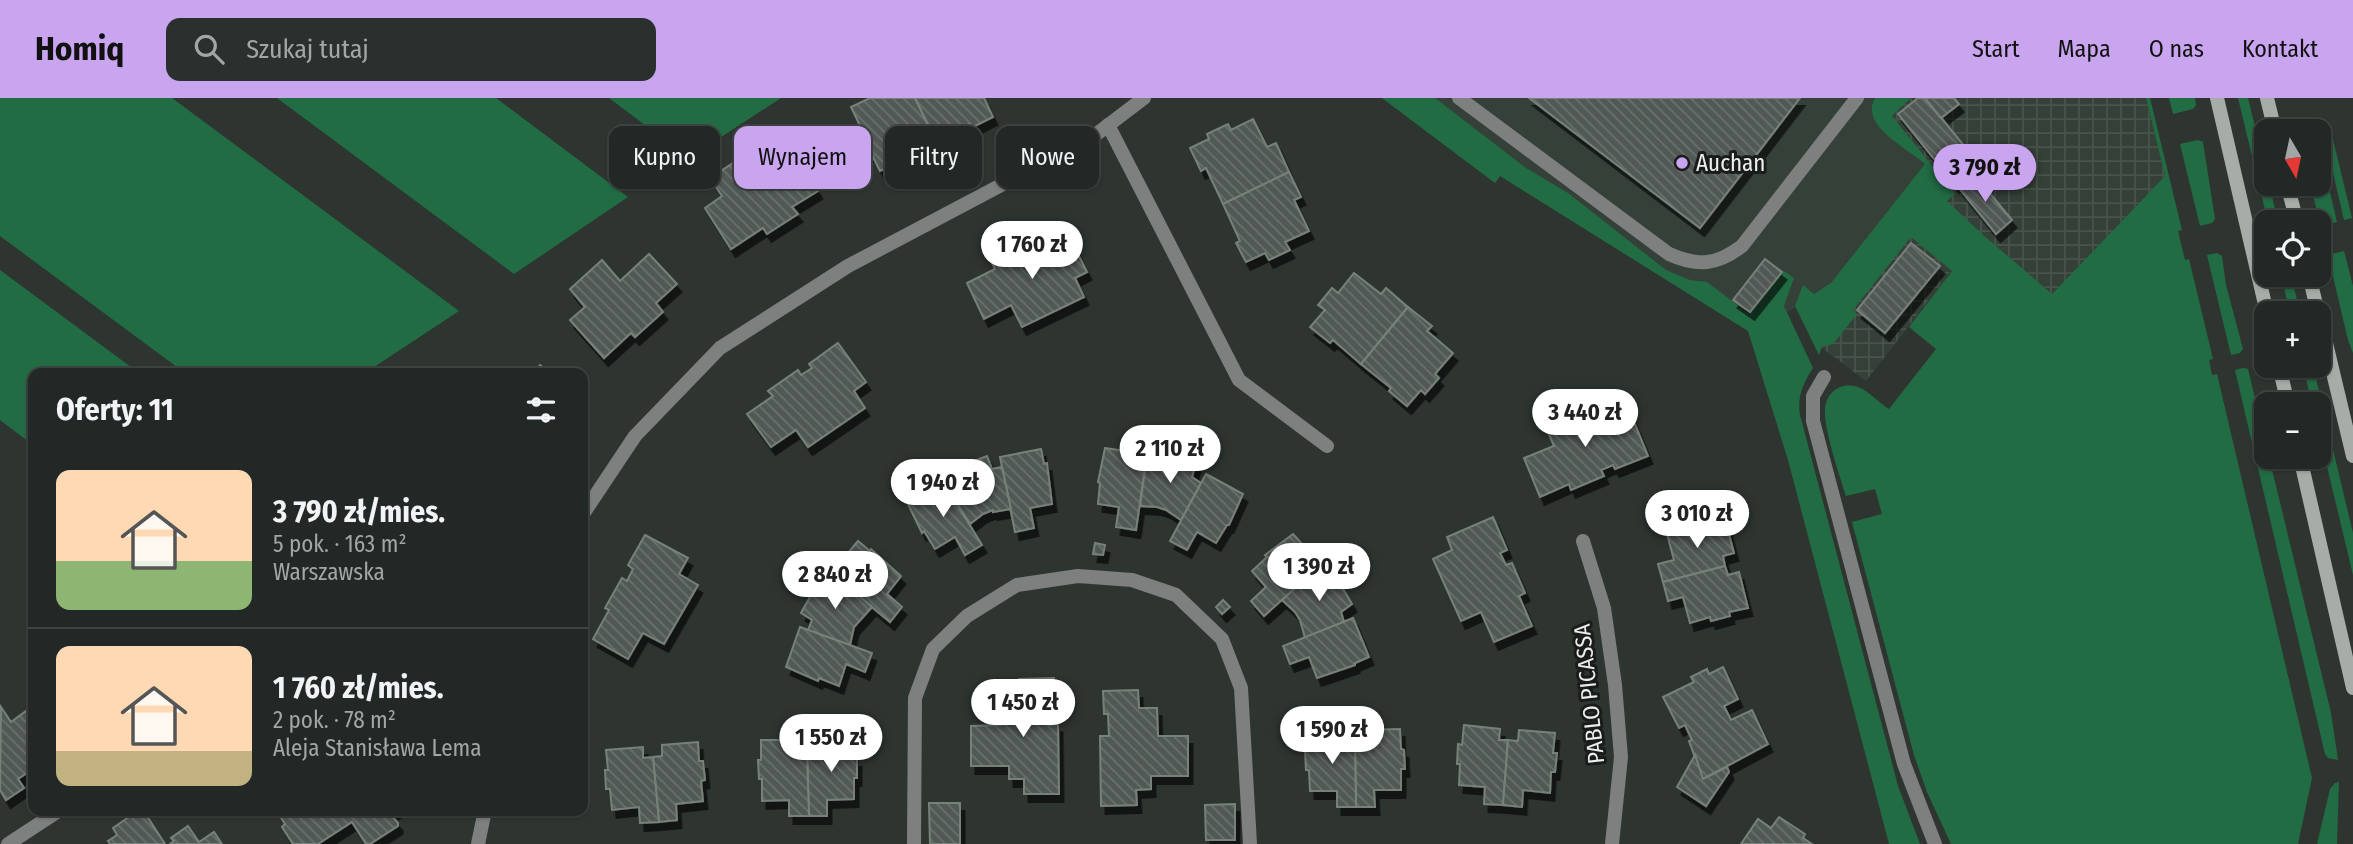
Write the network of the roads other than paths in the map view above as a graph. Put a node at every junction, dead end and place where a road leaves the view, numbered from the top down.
1 (1143, 98) edge
2 (1459, 98) edge
3 (1857, 98) edge
4 (2217, 98) edge
5 (2267, 98) edge
6 (2272, 119) edge
7 (1108, 125) junction
8 (2264, 301) edge
9 (2331, 364) edge
10 (1824, 377) dead end
11 (1327, 446) dead end
12 (2353, 456) edge
13 (2303, 469) edge
14 (588, 506) edge
15 (1583, 541) dead end
16 (2353, 688) edge
17 (51, 816) edge
18 (484, 816) edge
19 (8, 844) edge
20 (478, 844) edge
21 (914, 844) edge
22 (1250, 844) edge
23 (1612, 844) edge
24 (1935, 844) edge

1 - 7 street
2 - 3 street
4 - 8 main road
5 - 6 main road
7 - 11 street
7 - 14 street
9 - 12 main road
10 - 24 street
13 - 16 main road
15 - 23 street, PABLO PICASSA
17 - 19 street
18 - 20 street
21 - 22 street

